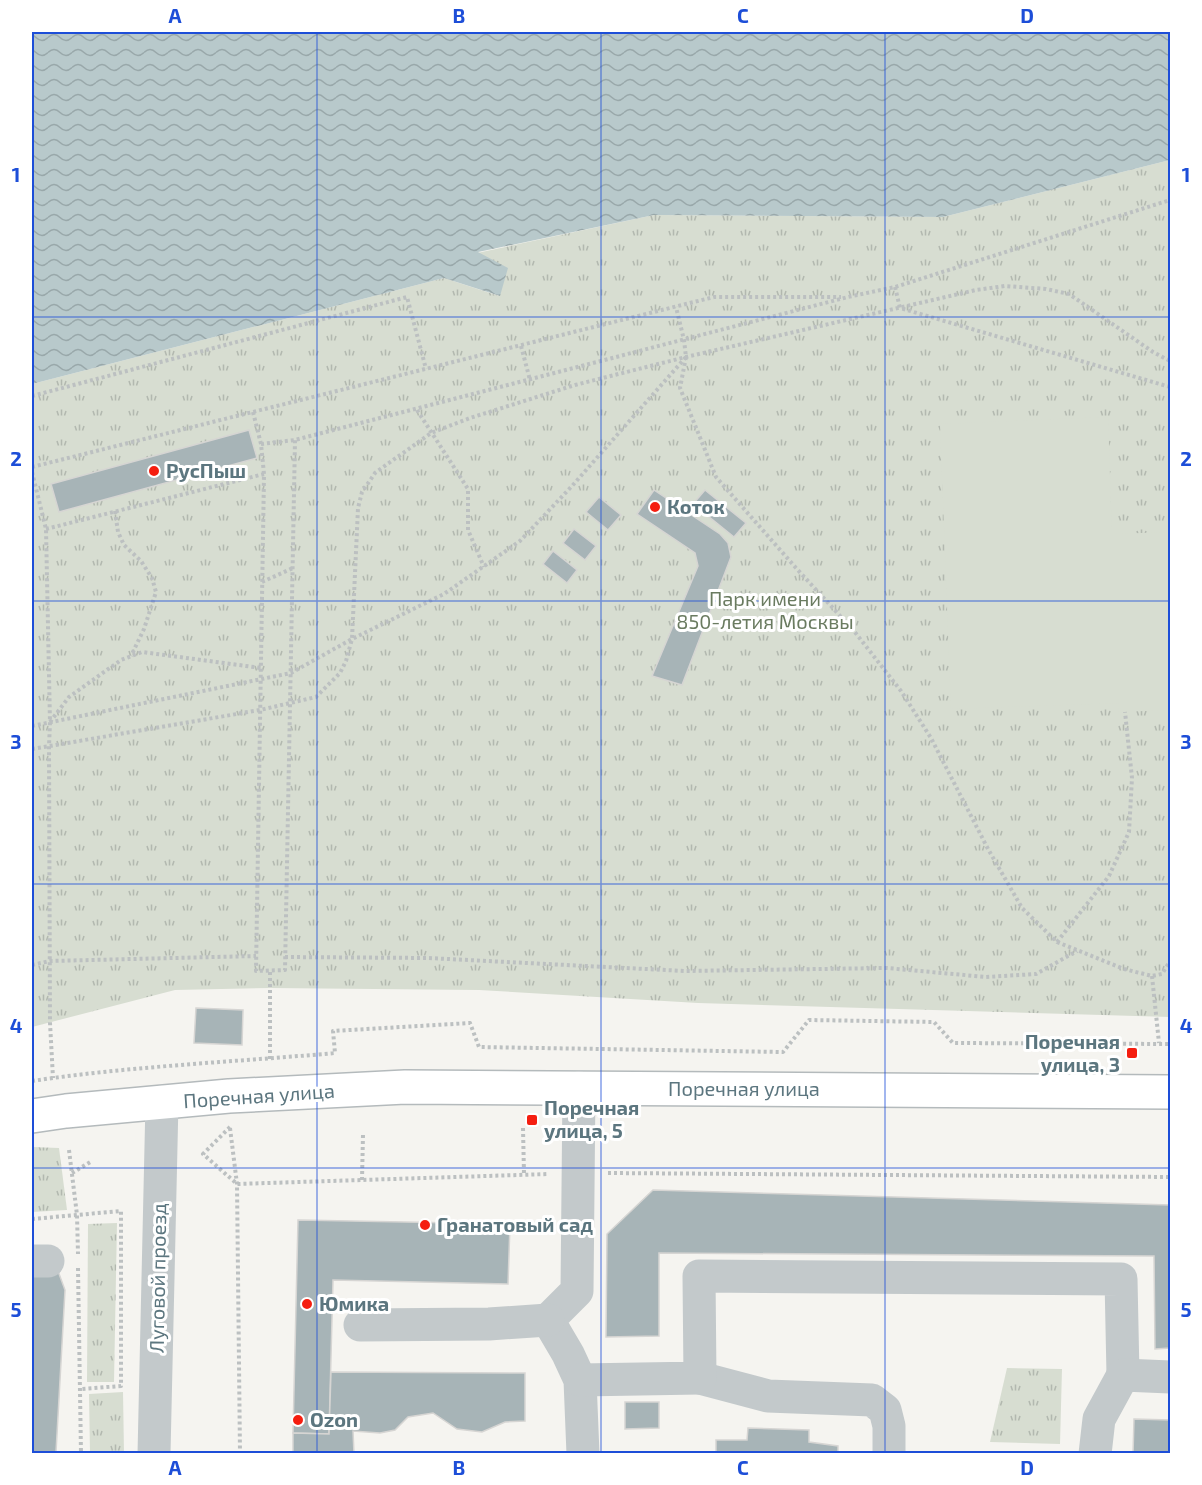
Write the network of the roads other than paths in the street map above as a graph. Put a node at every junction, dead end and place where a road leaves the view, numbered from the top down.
1 (579, 1088) junction
2 (1170, 1092) edge
3 (162, 1102) junction
4 (32, 1116) edge
5 (548, 1320) junction
6 (360, 1325) dead end
7 (1123, 1375) junction
8 (1170, 1377) edge
9 (700, 1378) junction
10 (580, 1380) junction
11 (154, 1454) edge
12 (583, 1454) edge
13 (888, 1454) edge
14 (1095, 1454) edge

1 - 2 main road, Поречная улица
1 - 3 main road, Поречная улица
1 - 5 street
3 - 4 main road, Поречная улица
3 - 11 street, Луговой проезд
5 - 6 street
5 - 10 street
7 - 8 street
7 - 9 street
7 - 14 street
9 - 10 street
9 - 13 street
10 - 12 street

